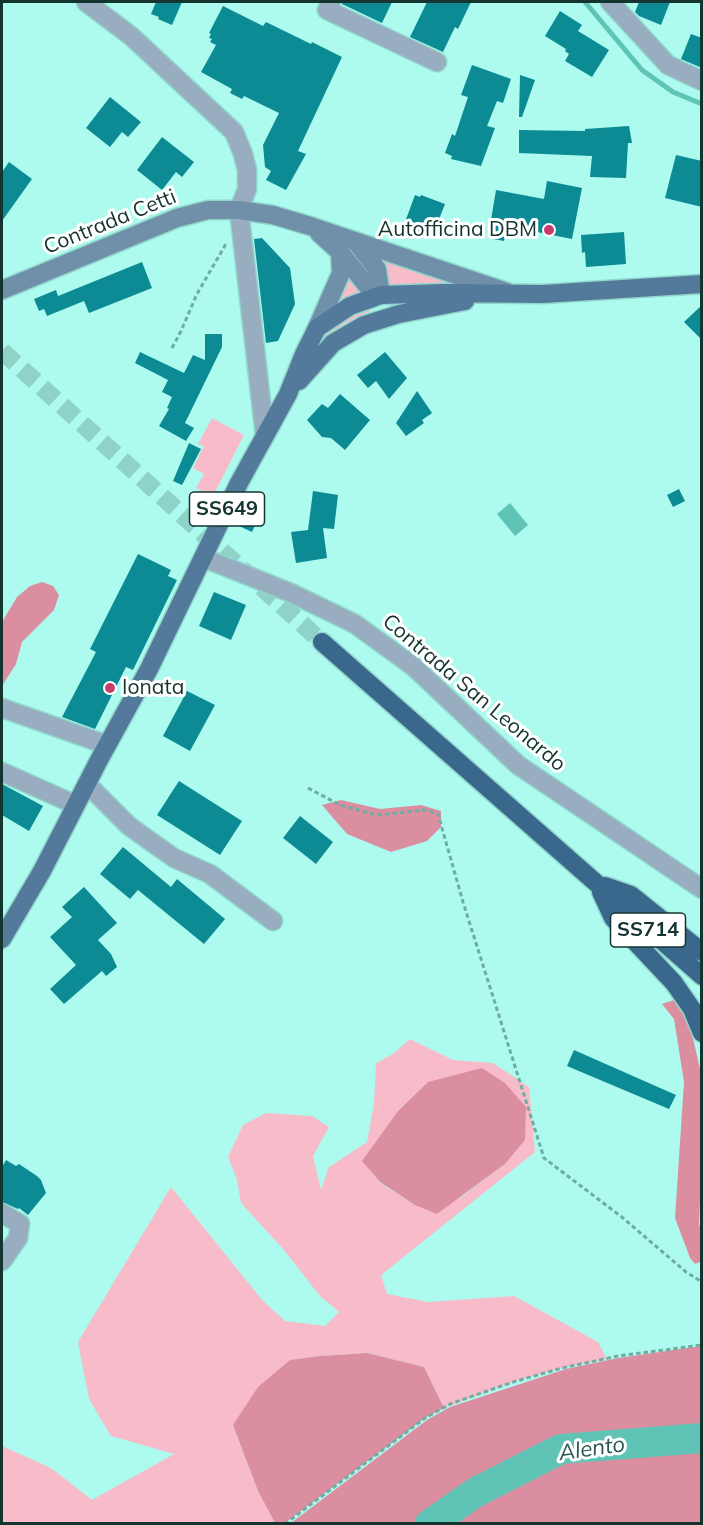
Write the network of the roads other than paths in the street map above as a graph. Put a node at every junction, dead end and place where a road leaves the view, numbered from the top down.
1 (86, 2) edge
2 (331, 2) edge
3 (610, 2) edge
4 (436, 62) dead end
5 (702, 81) edge
6 (239, 210) junction
7 (347, 246) junction
8 (702, 284) edge
9 (2, 290) edge
10 (509, 293) junction
11 (381, 295) junction
12 (415, 311) junction
13 (364, 325) junction
14 (317, 328) junction
15 (288, 394) junction
16 (265, 436) junction
17 (204, 558) junction
18 (322, 642) tunnel mouth
19 (2, 708) edge
20 (107, 745) junction
21 (2, 772) edge
22 (87, 784) junction
23 (76, 805) junction
24 (596, 883) junction
25 (702, 889) edge
26 (273, 921) dead end
27 (2, 939) edge
28 (702, 952) edge
29 (702, 976) edge
30 (702, 1033) edge
31 (2, 1213) edge
32 (2, 1261) edge

1 - 6 street
2 - 4 street
3 - 5 street
6 - 7 main road, Contrada Cetti
6 - 9 main road, Contrada Cetti
6 - 16 street
7 - 10 main road, Contrada Cetti
7 - 11 main road
7 - 14 main road
8 - 10 main road, SS649
10 - 11 main road, SS649
10 - 12 main road, SS649
11 - 12 main road
11 - 13 main road, SS649
11 - 14 main road, SS649
12 - 13 main road, SS649
13 - 15 main road, SS649
14 - 15 main road, SS649
15 - 16 main road, SS649
16 - 17 main road, SS649
17 - 20 main road, SS649
17 - 25 street, Contrada San Leonardo
18 - 24 highway, SS714
19 - 20 street
20 - 22 main road, SS649
21 - 23 street
22 - 23 main road, SS649
22 - 26 street
23 - 27 main road, SS649
24 - 28 highway
24 - 29 highway, SS714
24 - 30 highway
31 - 32 street

